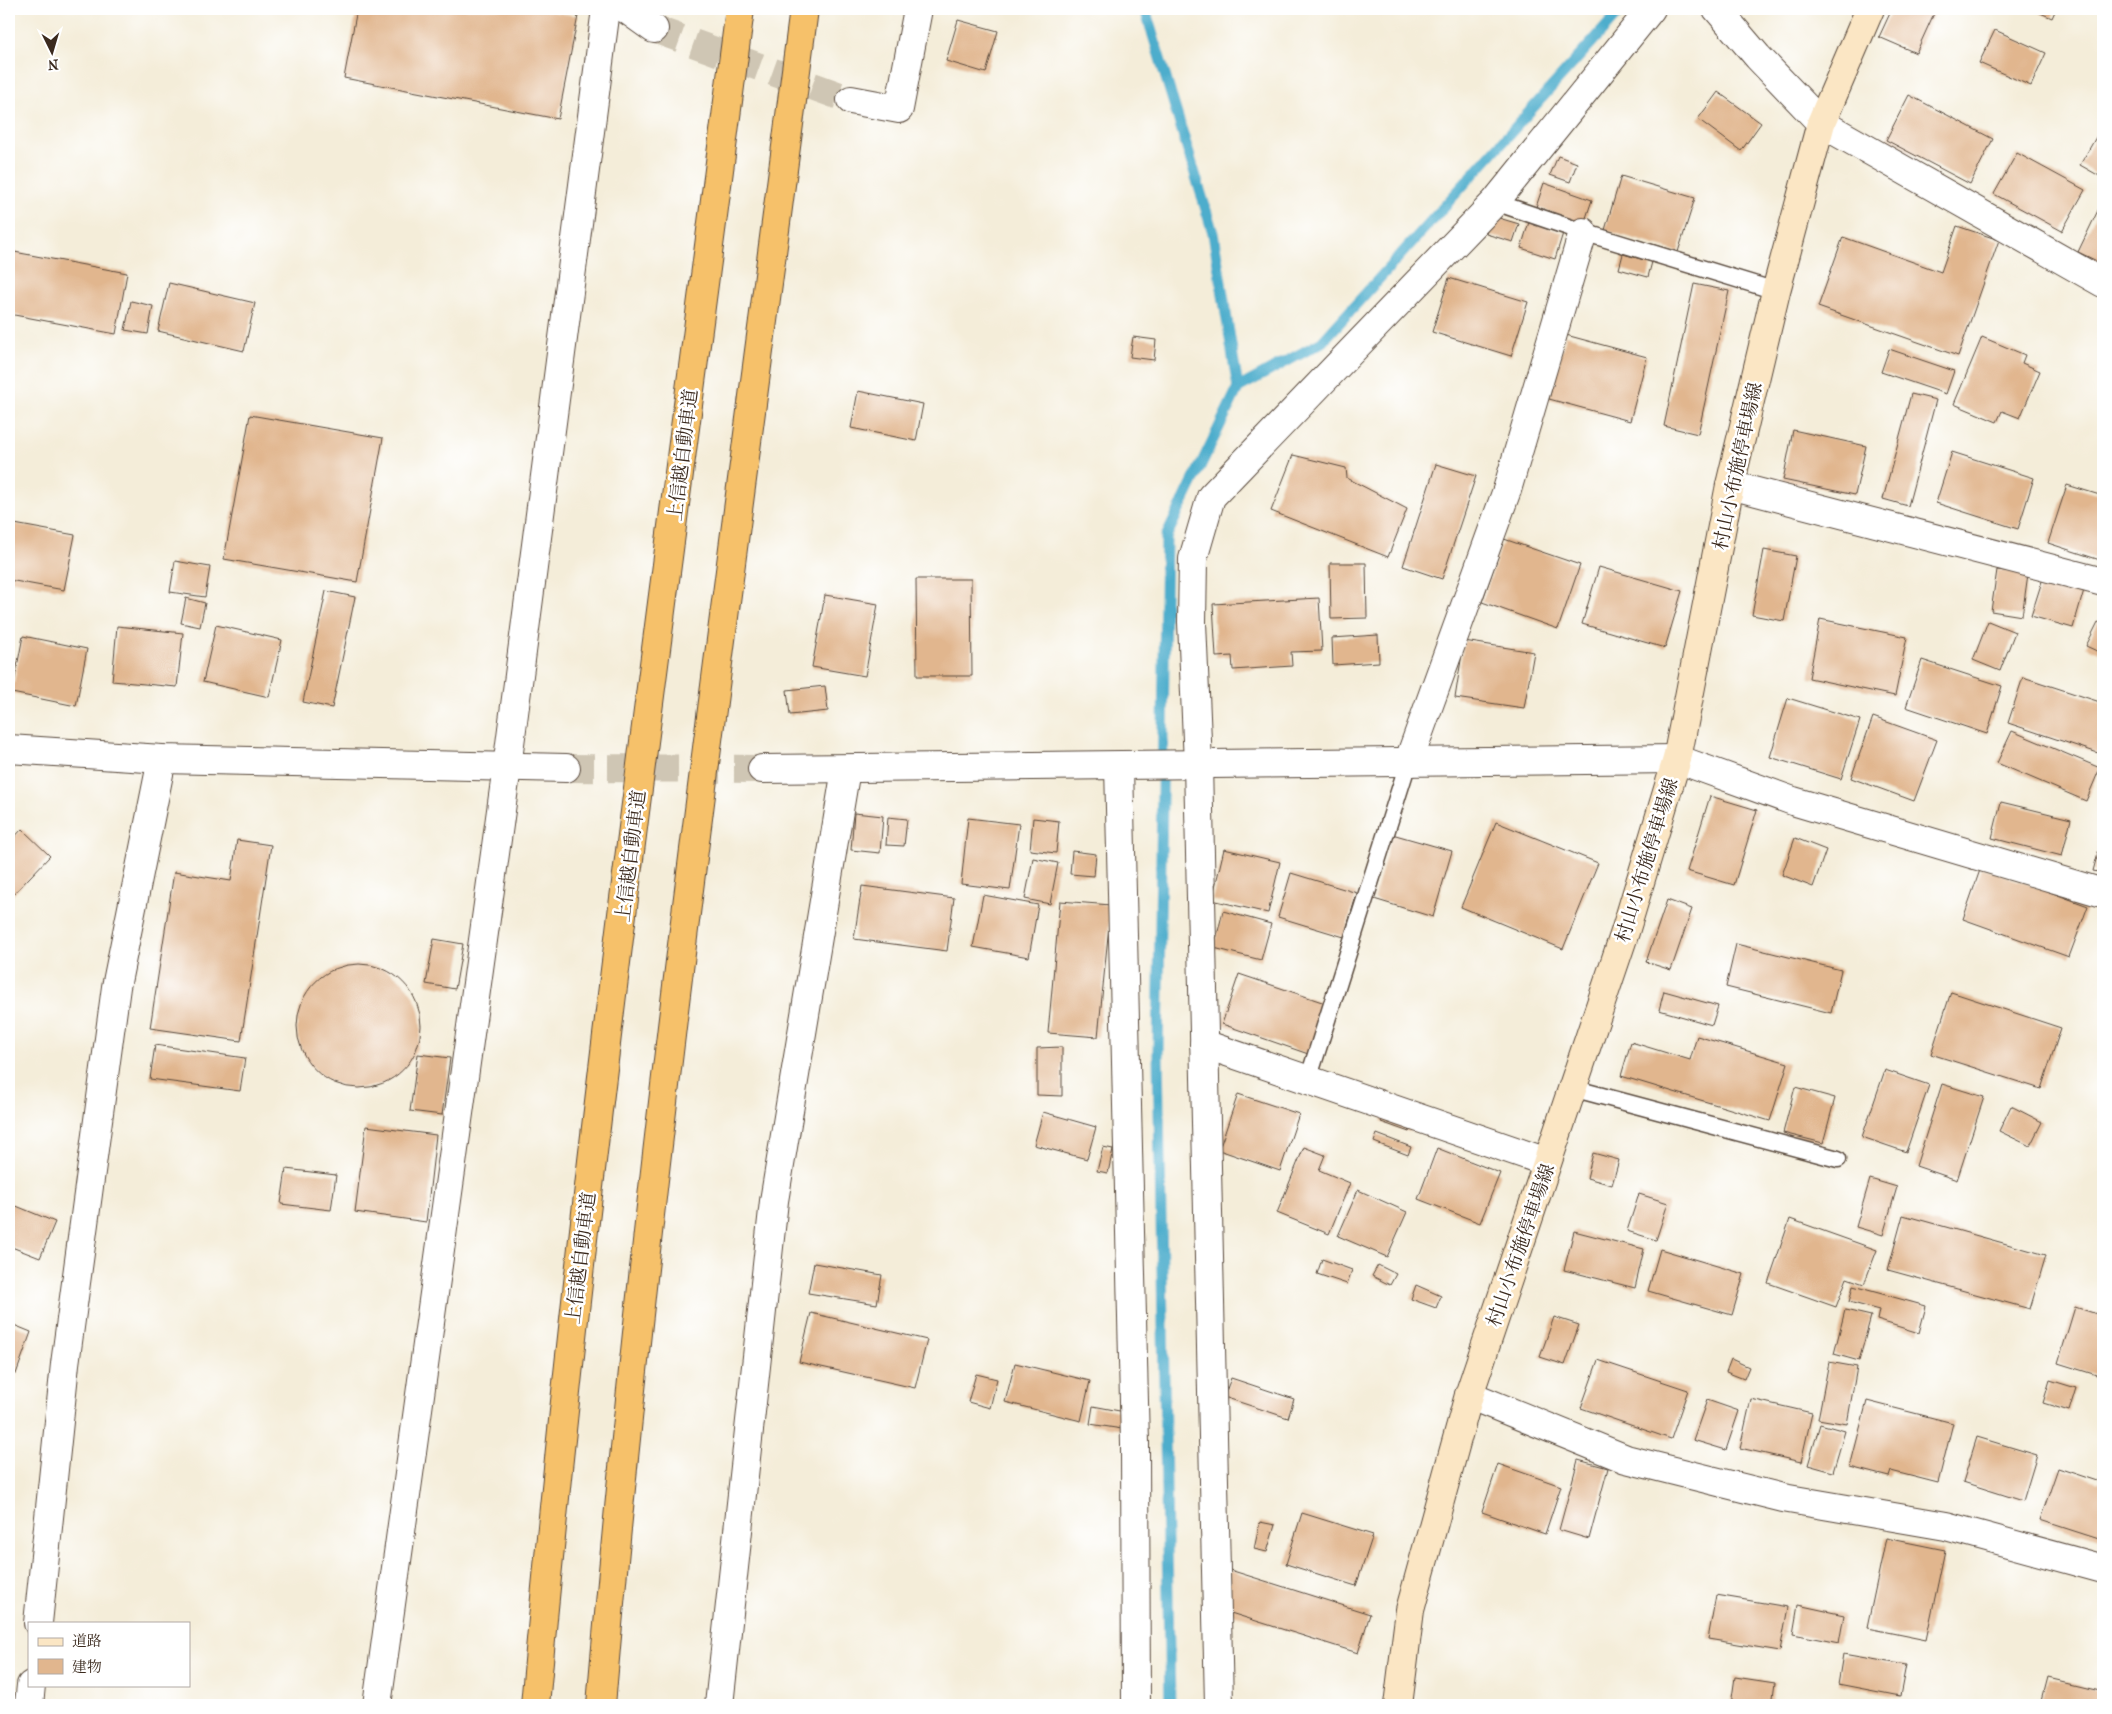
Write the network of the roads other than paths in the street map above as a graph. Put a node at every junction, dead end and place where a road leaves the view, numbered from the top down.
1 (606, 9) edge
2 (626, 9) edge
3 (740, 9) edge
4 (804, 9) edge
5 (918, 9) edge
6 (1651, 9) edge
7 (1717, 9) edge
8 (1870, 9) edge
9 (654, 29) tunnel mouth
10 (851, 100) tunnel mouth
11 (1821, 123) junction
12 (1495, 202) junction
13 (1583, 232) junction
14 (2103, 283) edge
15 (1776, 291) junction
16 (1730, 485) junction
17 (2103, 582) edge
18 (9, 749) edge
19 (162, 759) junction
20 (1677, 759) junction
21 (1408, 763) junction
22 (1193, 764) junction
23 (1119, 766) junction
24 (507, 768) junction
25 (566, 768) tunnel mouth
26 (762, 769) tunnel mouth
27 (846, 769) junction
28 (2103, 893) edge
29 (1204, 1044) junction
30 (1308, 1080) junction
31 (1572, 1088) junction
32 (1838, 1159) dead end
33 (1548, 1162) junction
34 (1469, 1396) junction
35 (2103, 1569) edge
36 (38, 1622) edge
37 (31, 1686) edge
38 (29, 1705) edge
39 (377, 1705) edge
40 (535, 1705) edge
41 (601, 1705) edge
42 (719, 1705) edge
43 (1136, 1705) edge
44 (1219, 1705) edge
45 (1398, 1705) edge

1 - 24 street
2 - 9 street
3 - 40 highway, 上信越自動車道
4 - 41 highway
5 - 10 street
6 - 12 street
7 - 11 street
8 - 11 main road, 村山小布施停車場線
11 - 14 street
11 - 15 main road, 村山小布施停車場線
12 - 13 lane
12 - 22 street
13 - 15 lane
13 - 21 street
15 - 16 main road, 村山小布施停車場線
16 - 17 street
16 - 20 main road, 村山小布施停車場線
18 - 19 street
19 - 24 street
19 - 36 street
20 - 21 street
20 - 28 street
20 - 31 main road, 村山小布施停車場線
21 - 22 street
21 - 30 lane
22 - 23 street
22 - 29 street
23 - 27 street
23 - 43 street
24 - 25 street
24 - 39 street
26 - 27 street
27 - 42 street
29 - 30 street
29 - 44 street
30 - 33 street
31 - 32 lane
31 - 33 main road, 村山小布施停車場線
33 - 34 main road, 村山小布施停車場線
34 - 35 street
34 - 45 main road, 村山小布施停車場線
37 - 38 street

